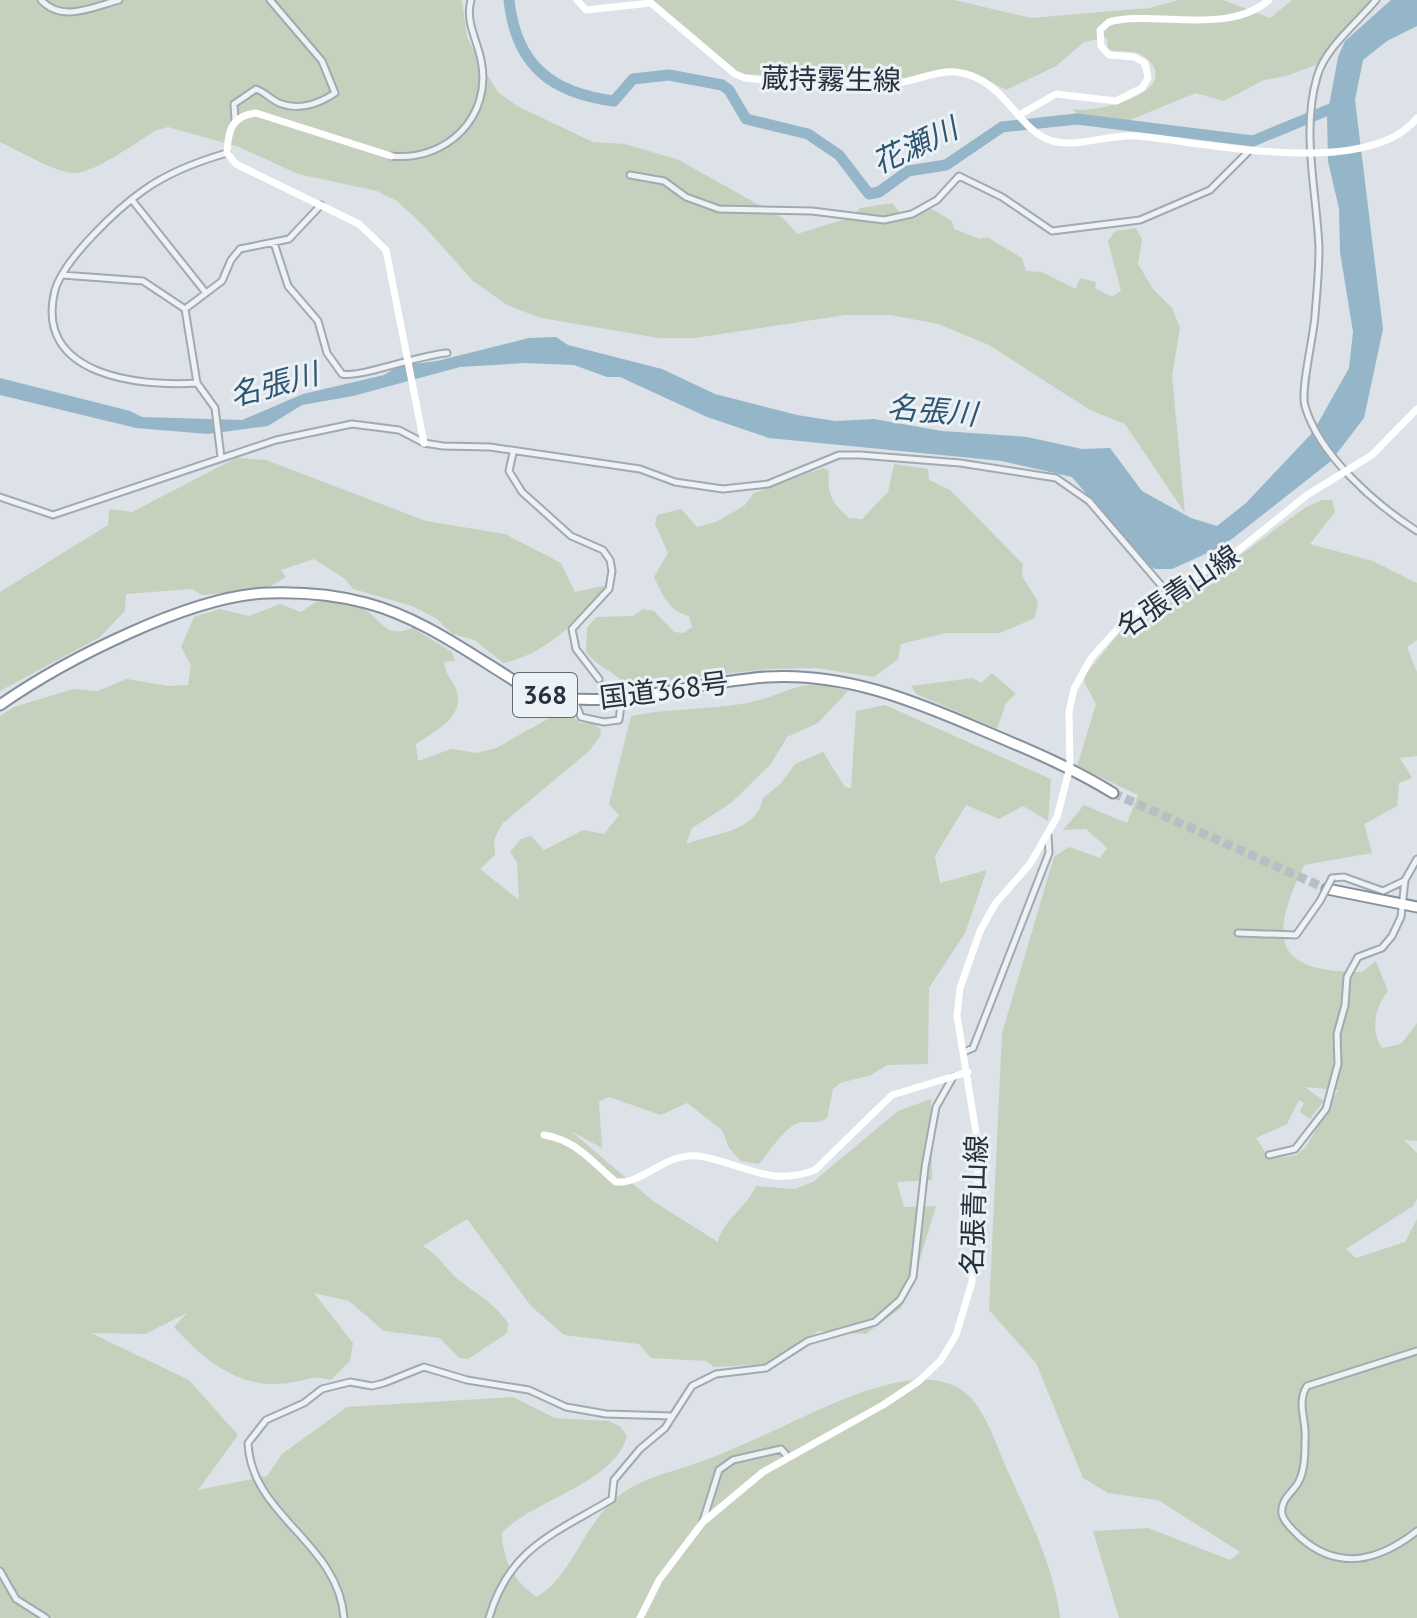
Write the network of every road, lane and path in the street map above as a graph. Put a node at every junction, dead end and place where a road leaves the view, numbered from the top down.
1 (41, 0) edge
2 (119, 0) edge
3 (270, 0) edge
4 (471, 0) edge
5 (577, 0) edge
6 (1269, 0) edge
7 (1376, 0) edge
8 (1021, 114) junction
9 (1417, 118) edge
10 (235, 120) junction
11 (1248, 152) junction
12 (1312, 152) junction
13 (227, 153) junction
14 (391, 156) joint
15 (630, 175) dead end
16 (132, 200) junction
17 (321, 205) junction
18 (274, 243) junction
19 (62, 275) junction
20 (206, 293) junction
21 (185, 309) junction
22 (447, 353) dead end
23 (409, 359) junction
24 (197, 383) junction
25 (1417, 409) edge
26 (424, 443) junction
27 (513, 453) junction
28 (221, 457) junction
29 (1347, 472) junction
30 (0, 497) edge
31 (1417, 531) edge
32 (1166, 591) junction
33 (599, 679) tunnel mouth
34 (574, 700) junction
35 (0, 705) edge
36 (621, 705) dead end
37 (1070, 767) junction
38 (1113, 793) tunnel mouth
39 (1048, 835) junction
40 (1417, 859) edge
41 (1405, 880) junction
42 (1327, 889) tunnel mouth
43 (1401, 906) junction
44 (1417, 907) edge
45 (1238, 933) dead end
46 (964, 1052) junction
47 (968, 1072) junction
48 (953, 1077) junction
49 (544, 1135) dead end
50 (1269, 1155) dead end
51 (1417, 1351) edge
52 (672, 1416) junction
53 (788, 1457) junction
54 (703, 1522) junction
55 (1417, 1531) edge
56 (0, 1571) edge
57 (46, 1618) edge
58 (344, 1618) edge
59 (489, 1618) edge
60 (640, 1618) edge

1 - 2 street
3 - 10 street
4 - 14 street
5 - 8 main road, 蔵持霧生線
6 - 8 main road
7 - 12 street
8 - 11 main road, 蔵持霧生線
9 - 12 main road, 蔵持霧生線
10 - 13 main road
10 - 14 main road
11 - 12 main road, 蔵持霧生線
11 - 15 street
12 - 29 street
13 - 16 street
13 - 17 main road
16 - 19 street
16 - 20 street
17 - 18 street
17 - 23 main road
18 - 20 street
18 - 23 street
19 - 21 street
19 - 24 street
20 - 21 street
21 - 24 street
22 - 23 street
23 - 26 main road
24 - 28 street
25 - 29 main road, 名張青山線
26 - 27 street
26 - 28 street
27 - 32 street
27 - 33 street
28 - 30 street
29 - 31 street
29 - 32 main road, 名張青山線
32 - 37 main road, 名張青山線
34 - 35 highway, 国道368号 / 368
34 - 36 street
34 - 37 highway, 国道368号 / 368
37 - 38 highway, 国道368号 / 368
37 - 39 main road, 名張青山線
39 - 46 street
39 - 46 main road, 名張青山線
40 - 41 street
41 - 43 street
41 - 45 street, bridge
42 - 43 highway
43 - 44 highway
43 - 50 street
46 - 47 main road, 名張青山線
47 - 48 main road
47 - 53 main road, 名張青山線
48 - 49 main road
48 - 52 street
51 - 55 street
52 - 58 street
52 - 59 street
53 - 54 main road, 名張青山線
53 - 54 street
54 - 60 main road, 名張青山線
56 - 57 street

